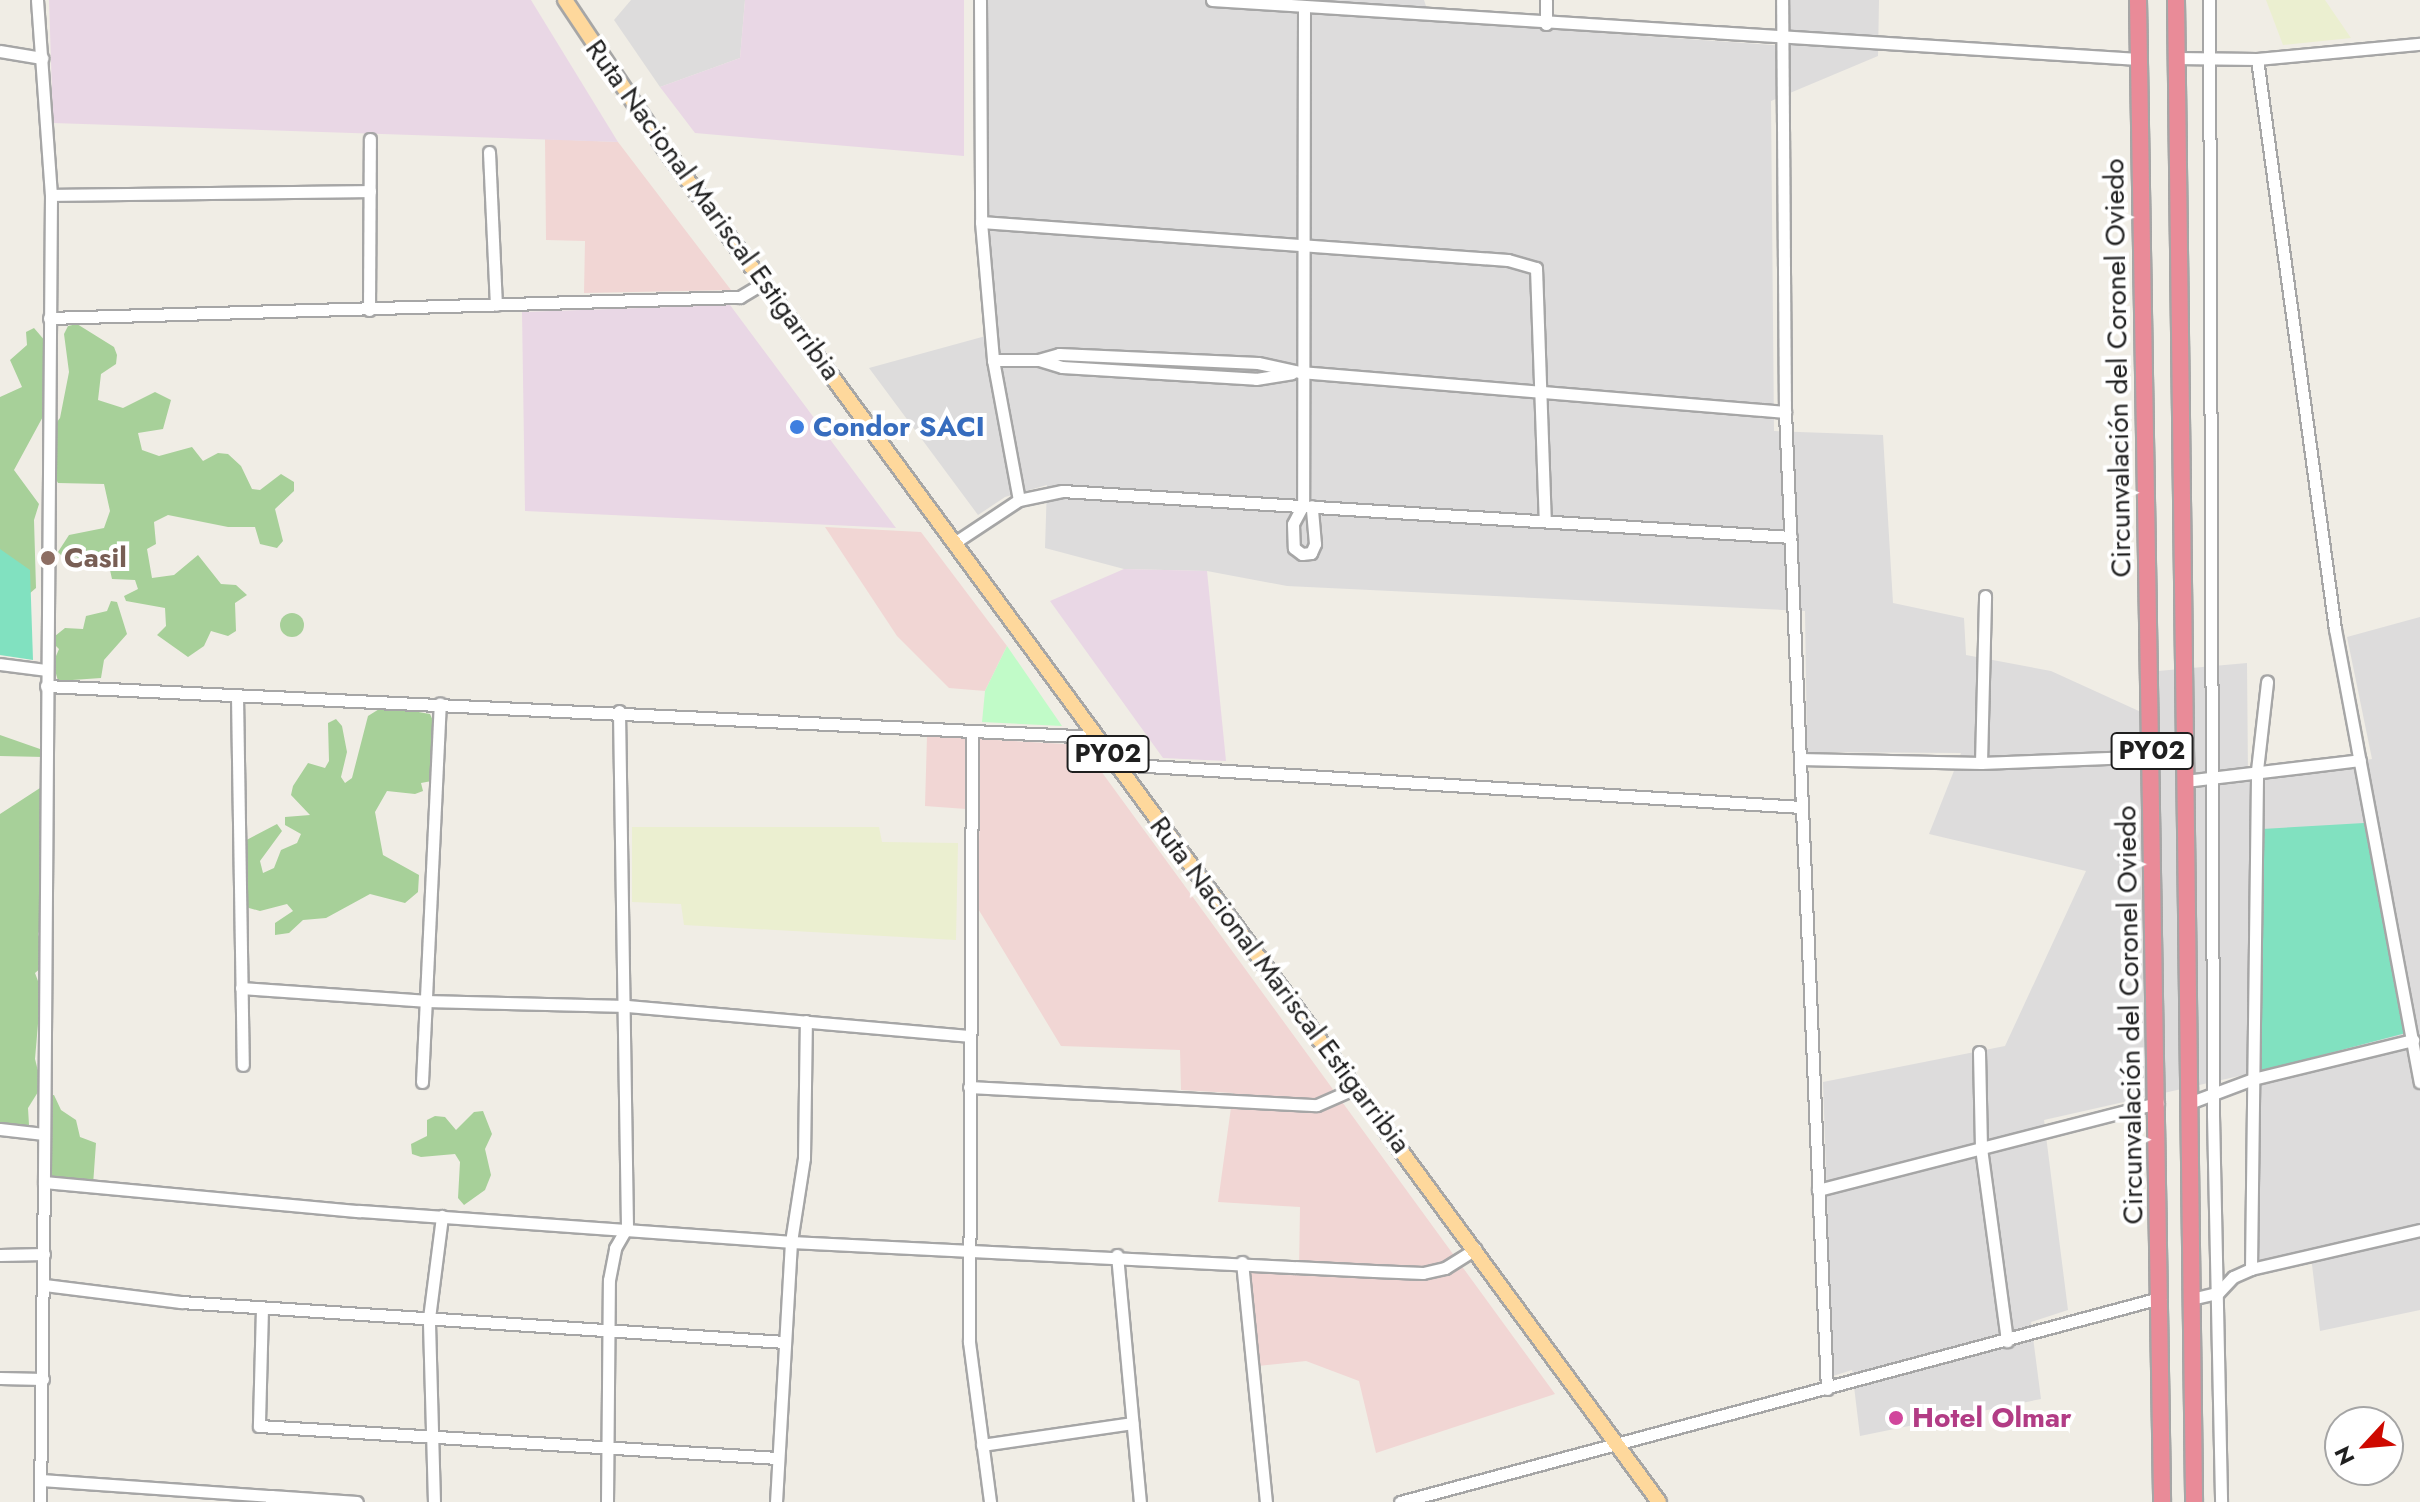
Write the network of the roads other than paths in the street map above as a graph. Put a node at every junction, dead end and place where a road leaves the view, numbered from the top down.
1 (37, 0) edge
2 (565, 0) edge
3 (980, 0) edge
4 (1212, 0) edge
5 (1546, 0) edge
6 (1782, 0) edge
7 (2138, 0) edge
8 (2176, 0) edge
9 (2209, 0) edge
10 (1282, 2) edge
11 (1304, 6) junction
12 (1546, 24) junction
13 (1781, 40) junction
14 (2420, 44) edge
15 (0, 51) edge
16 (2212, 57) junction
17 (42, 58) junction
18 (2176, 58) junction
19 (2138, 59) junction
20 (2257, 59) junction
21 (370, 139) dead end
22 (489, 152) dead end
23 (370, 191) junction
24 (51, 195) junction
25 (981, 222) junction
26 (1302, 245) junction
27 (763, 283) junction
28 (496, 305) junction
29 (369, 310) junction
30 (49, 318) junction
31 (993, 360) junction
32 (1300, 372) junction
33 (1539, 388) junction
34 (1785, 412) junction
35 (1019, 500) junction
36 (1307, 505) junction
37 (1545, 520) junction
38 (1791, 537) junction
39 (954, 543) junction
40 (1985, 596) dead end
41 (0, 664) edge
42 (46, 670) junction
43 (2267, 682) dead end
44 (46, 686) junction
45 (237, 696) junction
46 (440, 703) junction
47 (619, 711) junction
48 (972, 731) junction
49 (1096, 737) junction
50 (2152, 756) junction
51 (1800, 759) junction
52 (2360, 760) junction
53 (1981, 763) junction
54 (1116, 764) junction
55 (2257, 770) junction
56 (2214, 776) junction
57 (2185, 781) junction
58 (1802, 807) junction
59 (241, 988) junction
60 (425, 1001) junction
61 (627, 1006) junction
62 (806, 1021) junction
63 (969, 1036) junction
64 (2413, 1040) junction
65 (1979, 1052) dead end
66 (243, 1065) dead end
67 (2253, 1079) junction
68 (422, 1082) dead end
69 (2420, 1082) edge
70 (969, 1087) junction
71 (1356, 1088) junction
72 (2214, 1094) junction
73 (2158, 1103) junction
74 (2189, 1103) junction
75 (0, 1129) edge
76 (44, 1134) junction
77 (1981, 1148) junction
78 (44, 1182) junction
79 (1818, 1190) junction
80 (442, 1216) junction
81 (627, 1227) junction
82 (2420, 1230) edge
83 (791, 1242) junction
84 (968, 1248) junction
85 (1476, 1249) junction
86 (44, 1254) junction
87 (0, 1255) edge
88 (1117, 1255) junction
89 (1242, 1262) junction
90 (2251, 1269) junction
91 (44, 1285) junction
92 (2218, 1293) junction
93 (2160, 1298) junction
94 (2191, 1299) junction
95 (262, 1308) junction
96 (429, 1318) junction
97 (609, 1330) junction
98 (2007, 1341) junction
99 (785, 1342) junction
100 (0, 1378) edge
101 (43, 1379) junction
102 (1827, 1389) junction
103 (1132, 1423) junction
104 (433, 1436) junction
105 (982, 1445) junction
106 (1618, 1445) junction
107 (608, 1447) junction
108 (778, 1458) junction
109 (41, 1480) junction
110 (159, 1496) edge
111 (271, 1499) edge
112 (40, 1502) edge
113 (357, 1502) edge
114 (434, 1502) edge
115 (607, 1502) edge
116 (776, 1502) edge
117 (990, 1502) edge
118 (1140, 1502) edge
119 (1266, 1502) edge
120 (1400, 1502) edge
121 (1659, 1502) edge
122 (2162, 1502) edge
123 (2194, 1502) edge
124 (2221, 1502) edge

1 - 17 street
2 - 27 main road, Ruta Nacional Mariscal Estigarribia / PY02
3 - 25 street
4 - 10 street
5 - 12 street
6 - 13 street
7 - 19 highway, Circunvalación del Coronel Oviedo / PY02
8 - 18 highway, Circunvalación del Coronel Oviedo / PY02
9 - 16 street
10 - 11 street
11 - 12 street
11 - 26 street
12 - 13 street
13 - 19 street
13 - 34 street
14 - 20 street
15 - 17 street
16 - 18 street
16 - 20 street
16 - 56 street
17 - 24 street
18 - 57 highway, Circunvalación del Coronel Oviedo / PY02
19 - 50 highway, Circunvalación del Coronel Oviedo / PY02
20 - 52 street
21 - 23 street
22 - 28 street
23 - 24 street
23 - 29 street
24 - 30 street
25 - 26 street
25 - 31 street
26 - 32 street
26 - 33 street
27 - 28 street
27 - 39 main road, Ruta Nacional Mariscal Estigarribia / PY02
28 - 29 street
29 - 30 street
30 - 42 street
31 - 32 street
31 - 35 street
32 - 33 street
32 - 36 street
33 - 34 street
33 - 37 street
34 - 38 street
35 - 36 street
35 - 39 street
36 - 37 street
37 - 38 street
38 - 51 street
39 - 49 main road, Ruta Nacional Mariscal Estigarribia / PY02
40 - 53 street
41 - 42 street
42 - 44 street
43 - 55 street
44 - 45 street
44 - 76 street
45 - 46 street
45 - 59 street
46 - 47 street
46 - 60 street
47 - 48 street
47 - 61 street
48 - 49 street
48 - 63 street
49 - 54 main road, Ruta Nacional Mariscal Estigarribia / PY02
50 - 53 street
50 - 73 highway, Circunvalación del Coronel Oviedo / PY02
51 - 53 street
51 - 58 street
52 - 55 street
52 - 64 street
54 - 58 street
54 - 71 main road, Ruta Nacional Mariscal Estigarribia / PY02
55 - 56 street
55 - 67 street
56 - 57 street
56 - 72 street
57 - 74 highway, Circunvalación del Coronel Oviedo / PY02
58 - 79 street
59 - 60 street
59 - 66 street
60 - 61 street
60 - 68 street
61 - 62 street
61 - 81 street
62 - 63 street
62 - 83 street
63 - 70 street
64 - 67 street
64 - 69 street
65 - 77 street
67 - 72 street
67 - 90 street
70 - 71 street
70 - 84 street
71 - 85 main road, Ruta Nacional Mariscal Estigarribia / PY02
72 - 74 street
72 - 92 street
73 - 77 street
73 - 93 highway, Circunvalación del Coronel Oviedo / PY02
74 - 94 highway, Circunvalación del Coronel Oviedo / PY02
75 - 76 street
76 - 78 street
77 - 79 street
77 - 98 street
78 - 80 street
78 - 86 street
79 - 102 street
80 - 81 street
80 - 96 street
81 - 83 street
81 - 97 street
82 - 90 street
83 - 84 street
83 - 99 street
84 - 88 street
84 - 105 street
85 - 89 street
85 - 106 main road, Ruta Nacional Mariscal Estigarribia / PY02
86 - 87 street
86 - 91 street
88 - 89 street
88 - 103 street
89 - 119 street
90 - 92 street
91 - 95 street
91 - 101 street
92 - 94 street
92 - 124 street
93 - 98 street
93 - 122 highway, Circunvalación del Coronel Oviedo / PY02
94 - 123 highway, Circunvalación del Coronel Oviedo / PY02
95 - 96 street
95 - 104 street
96 - 97 street
96 - 104 street
97 - 99 street
97 - 107 street
98 - 102 street
99 - 108 street
100 - 101 street
101 - 109 street
102 - 106 street
103 - 105 street
103 - 118 street
104 - 107 street
104 - 114 street
105 - 117 street
106 - 120 street
106 - 121 main road, Ruta Nacional Mariscal Estigarribia / PY02
107 - 108 street
107 - 115 street
108 - 116 street
109 - 110 street
109 - 112 street
110 - 111 street
111 - 113 street

